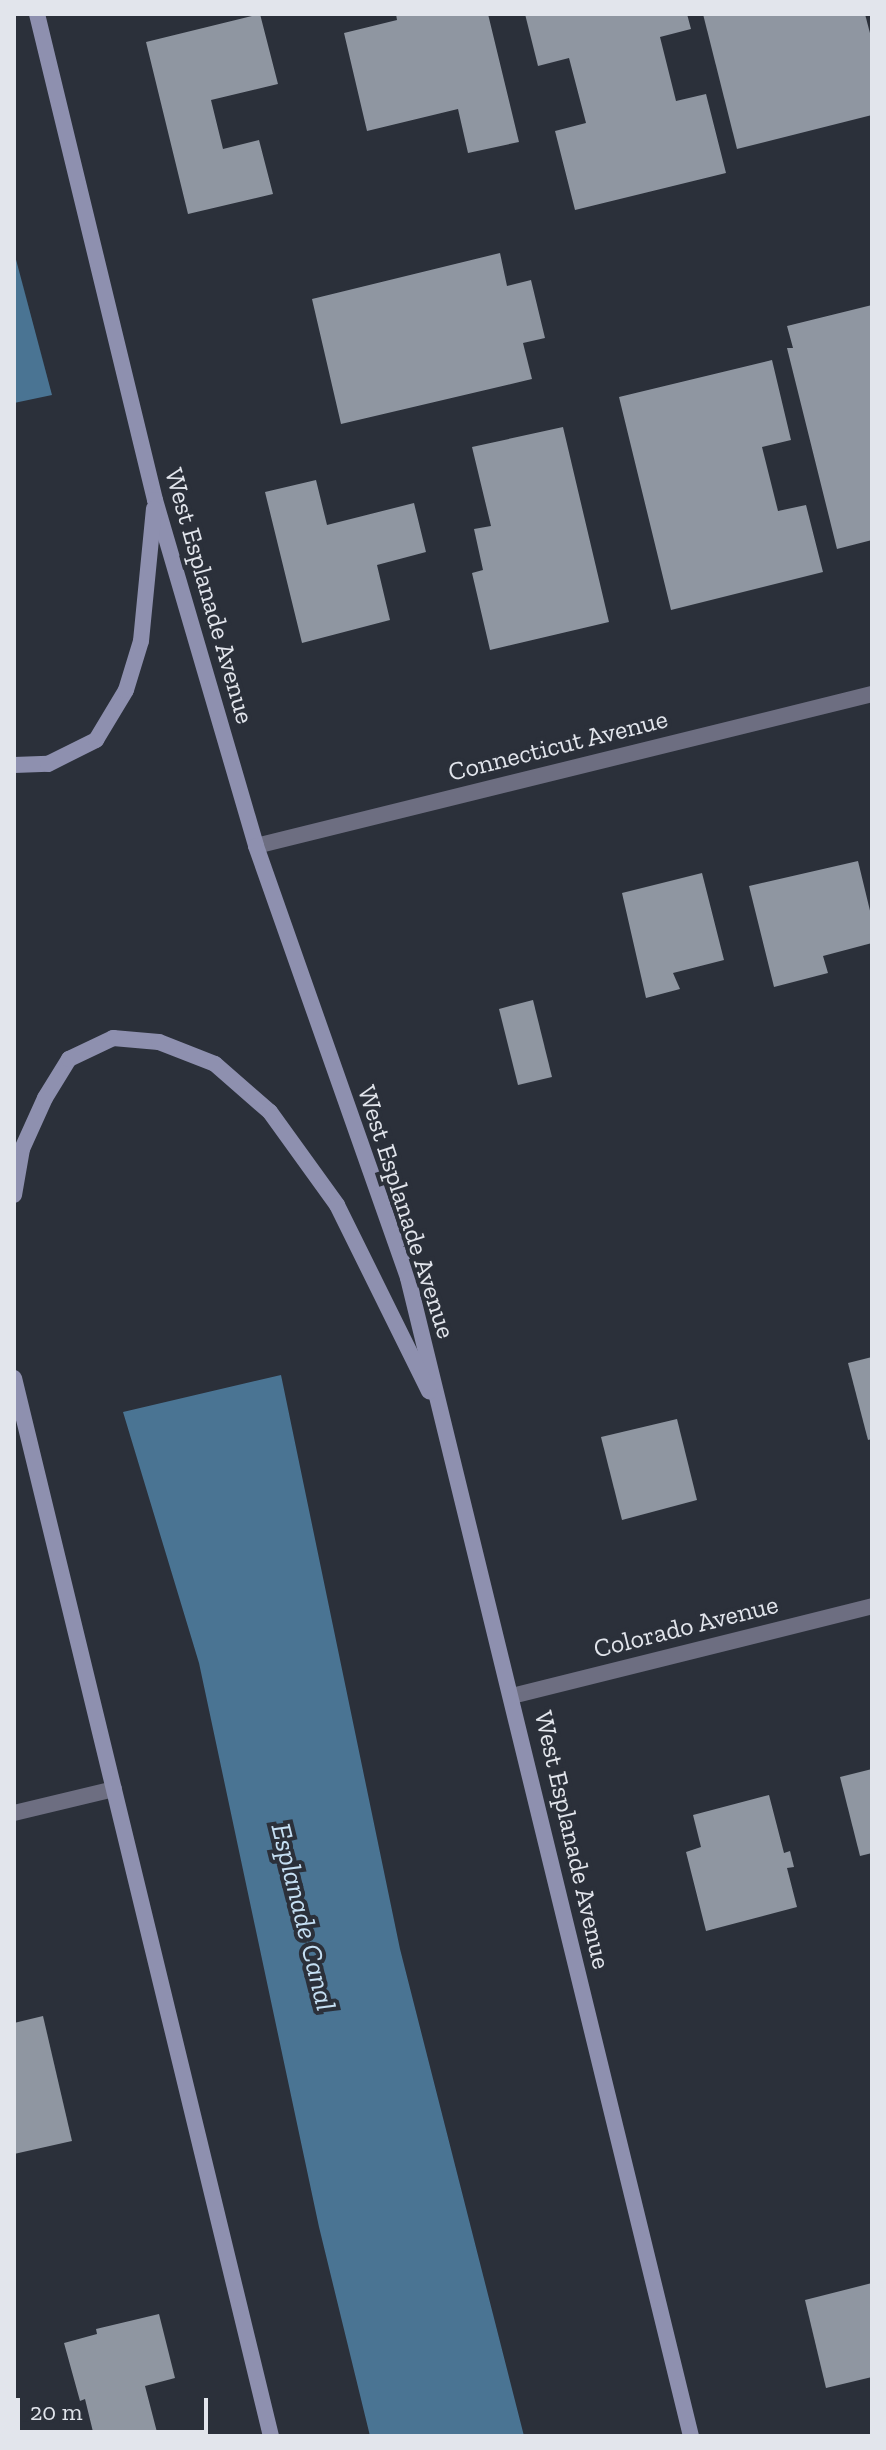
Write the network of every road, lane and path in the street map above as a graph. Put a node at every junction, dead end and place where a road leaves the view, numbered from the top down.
1 (37, 14) edge
2 (155, 500) junction
3 (872, 694) edge
4 (14, 765) edge
5 (256, 846) junction
6 (14, 1195) edge
7 (14, 1378) edge
8 (443, 1422) junction
9 (872, 1606) edge
10 (512, 1696) junction
11 (114, 1789) junction
12 (14, 1813) edge
13 (271, 2436) edge
14 (691, 2436) edge

1 - 2 main road, West Esplanade Avenue
2 - 4 main road
2 - 5 main road, West Esplanade Avenue
3 - 5 street, Connecticut Avenue
5 - 8 main road, West Esplanade Avenue
6 - 8 main road
7 - 11 main road
8 - 10 main road, West Esplanade Avenue
9 - 10 street, Colorado Avenue
10 - 14 main road, West Esplanade Avenue
11 - 12 street
11 - 13 main road

